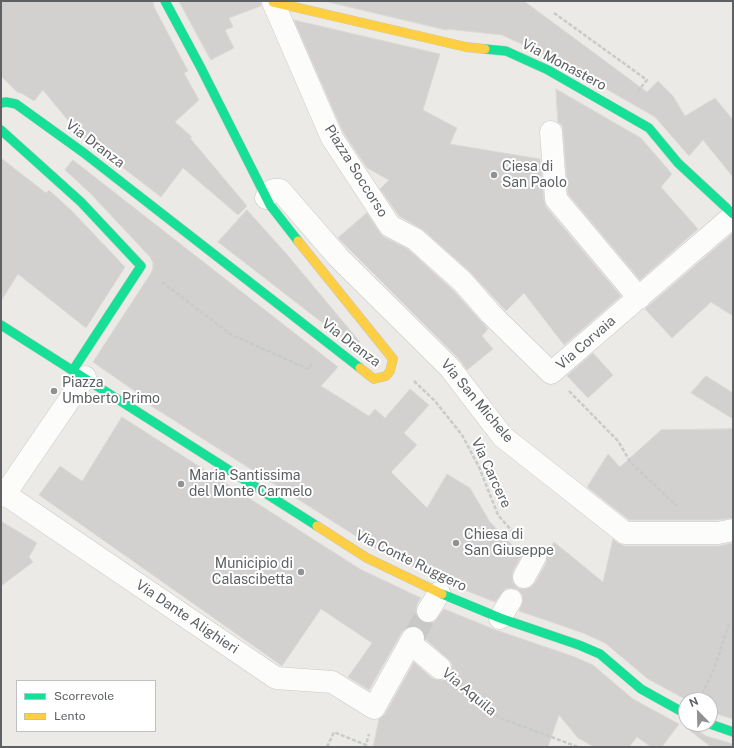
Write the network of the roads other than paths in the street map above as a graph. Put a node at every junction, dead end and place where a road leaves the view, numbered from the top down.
1 (165, 1) edge
2 (274, 2) edge
3 (1, 103) edge
4 (1, 130) edge
5 (551, 132) dead end
6 (266, 198) junction
7 (733, 215) edge
8 (639, 298) junction
9 (1, 325) edge
10 (551, 373) joint
11 (79, 374) junction
12 (6, 496) edge
13 (728, 534) edge
14 (535, 558) road end
15 (524, 577) dead end
16 (439, 593) junction
17 (511, 600) dead end
18 (428, 611) tunnel mouth
19 (500, 618) junction
20 (412, 640) joint
21 (440, 668) road end
22 (678, 710) edge
23 (718, 727) edge
24 (733, 732) edge

1 - 6 street, Via Dranza
2 - 7 street, Via Monastero
2 - 10 street, Piazza Soccorso
3 - 6 street, Via Dranza
4 - 11 street
5 - 8 street
6 - 13 street, Via San Michele
7 - 8 street, Via Corvaia
8 - 10 street, Via Corvaia
9 - 11 street, Via Conte Ruggero
11 - 12 street
11 - 16 street, Via Conte Ruggero
12 - 20 street, Via Dante Alighieri
14 - 15 street
16 - 18 street
16 - 19 street, Via Conte Ruggero
17 - 19 street
19 - 22 street, Via Conte Ruggero
20 - 21 street, Via Aquila
23 - 24 street

